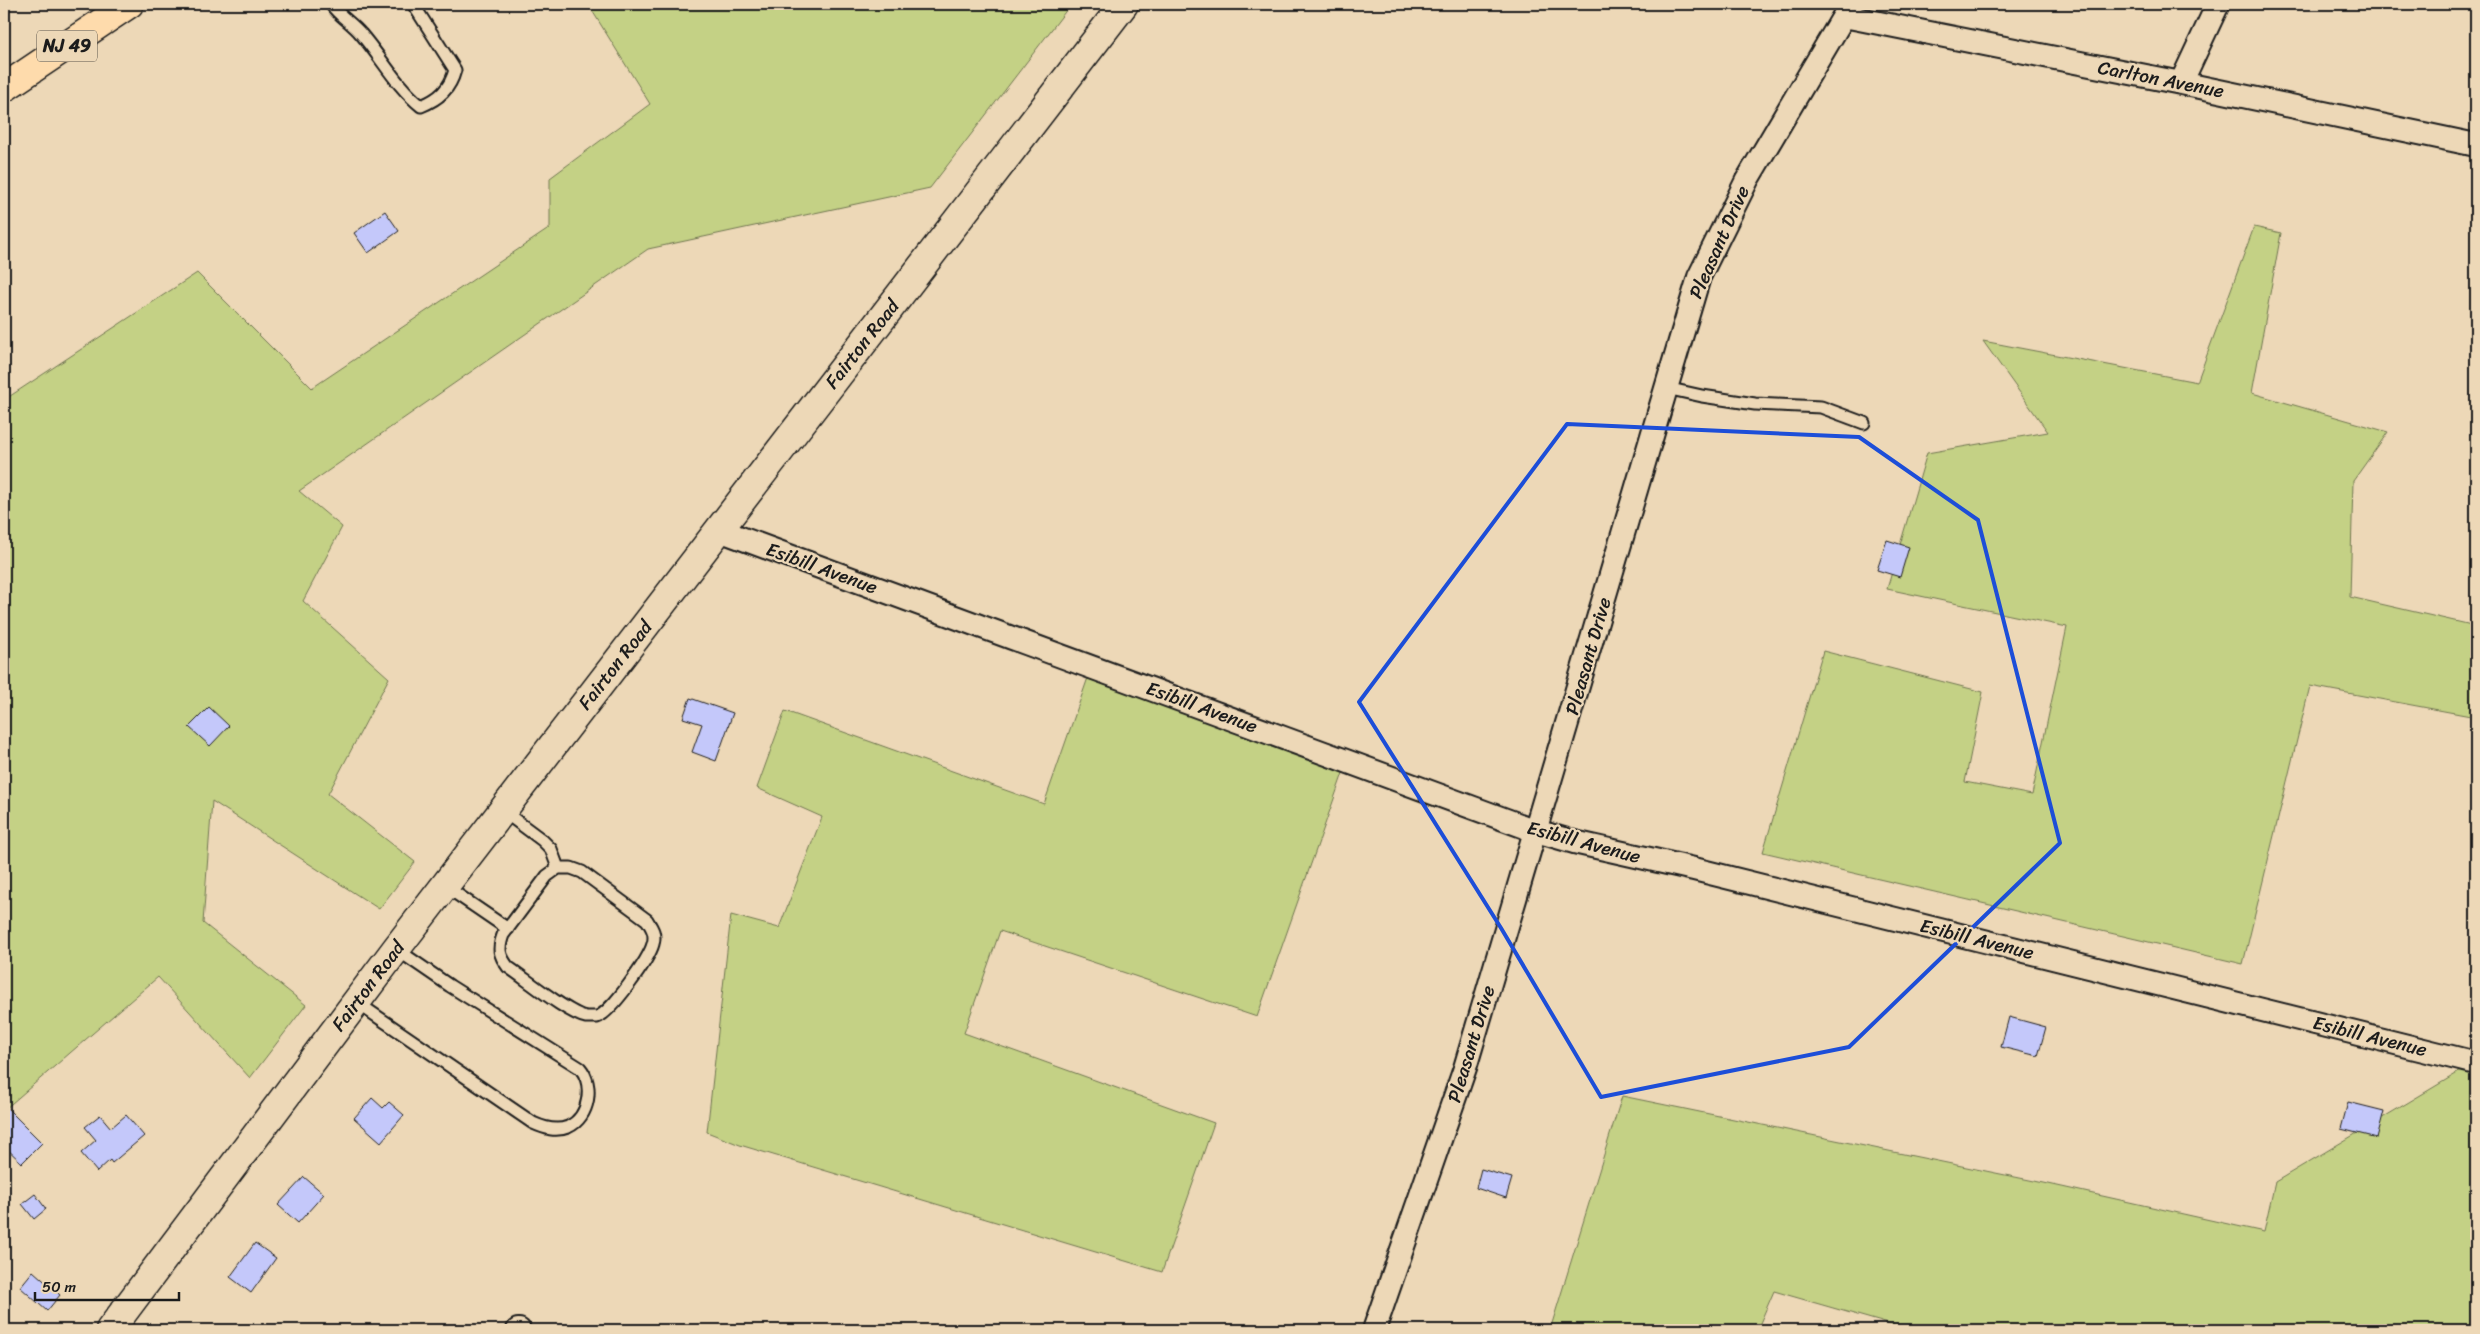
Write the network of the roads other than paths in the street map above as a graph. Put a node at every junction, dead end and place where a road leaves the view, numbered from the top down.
1 (129, 4) edge
2 (331, 4) edge
3 (413, 4) edge
4 (1124, 4) edge
5 (2218, 4) edge
6 (1848, 10) edge
7 (2182, 83) junction
8 (4, 88) edge
9 (2476, 145) edge
10 (1666, 388) junction
11 (1864, 423) dead end
12 (720, 530) junction
13 (503, 810) junction
14 (1536, 831) junction
15 (558, 868) junction
16 (445, 886) junction
17 (508, 929) junction
18 (396, 949) junction
19 (356, 1002) junction
20 (2476, 1063) edge
21 (110, 1330) edge
22 (1374, 1330) edge

1 - 8 highway, NJ 49
2 - 3 lane
4 - 12 main road, Fairton Road
5 - 7 street
6 - 7 street, Carlton Avenue
6 - 10 street, Pleasant Drive
7 - 9 street, Carlton Avenue
10 - 11 lane
10 - 14 street, Pleasant Drive
12 - 13 main road, Fairton Road
12 - 14 street, Esibill Avenue
13 - 15 lane
13 - 16 main road, Fairton Road
14 - 20 street, Esibill Avenue
14 - 22 street, Pleasant Drive
15 - 17 lane
15 - 17 lane
16 - 17 lane
16 - 18 main road, Fairton Road
18 - 19 main road, Fairton Road
18 - 19 lane
19 - 21 main road, Fairton Road

